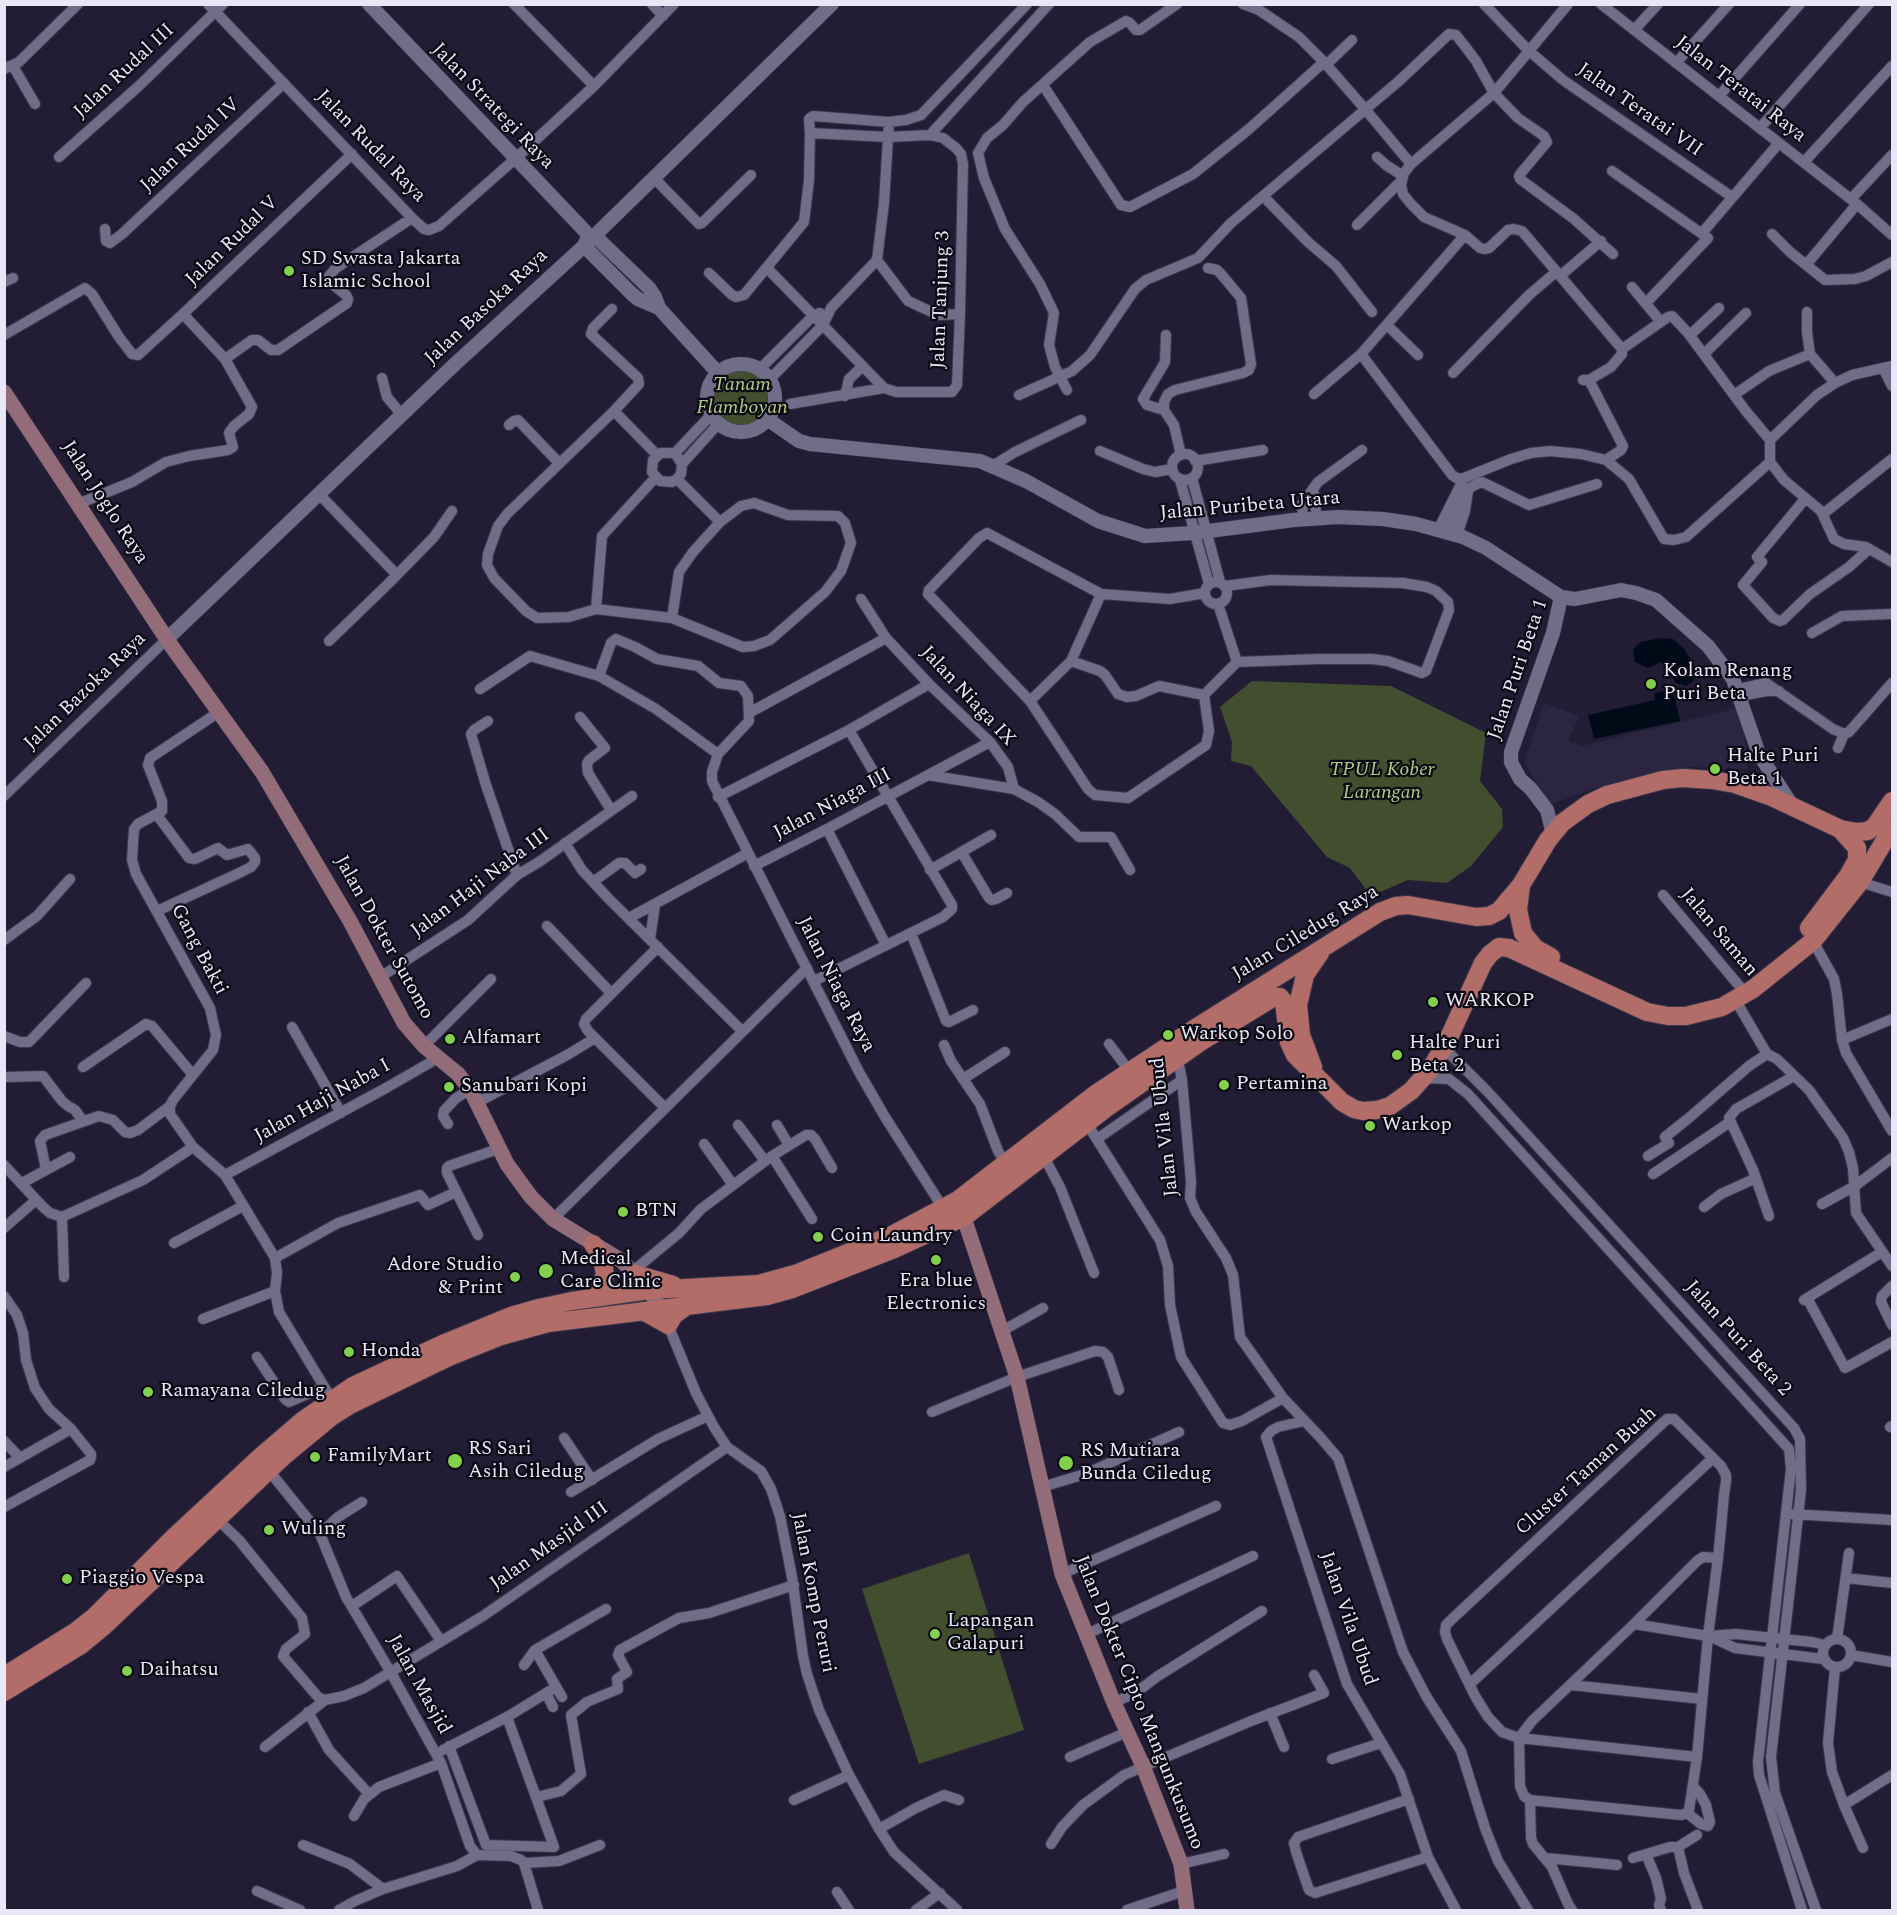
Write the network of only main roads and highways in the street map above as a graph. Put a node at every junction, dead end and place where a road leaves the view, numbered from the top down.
1 (4, 392) edge
2 (168, 641) joint
3 (1893, 801) edge
4 (1893, 828) edge
5 (1840, 829) junction
6 (1521, 885) junction
7 (1327, 945) junction
8 (1774, 973) junction
9 (1268, 992) junction
10 (1716, 1010) junction
11 (1176, 1051) junction
12 (1319, 1080) junction
13 (954, 1212) junction
14 (593, 1244) junction
15 (634, 1273) junction
16 (649, 1290) junction
17 (689, 1296) junction
18 (596, 1298) junction
19 (651, 1310) junction
20 (332, 1399) junction
21 (264, 1464) junction
22 (4, 1676) edge
23 (4, 1692) edge
24 (1187, 1911) edge

1 - 2 main road, Jalan Joglo Raya
2 - 14 main road, Jalan Dokter Sutomo
3 - 5 main road, Jalan Ciledug Raya
4 - 8 main road
5 - 6 main road, Jalan Ciledug Raya
5 - 8 main road
6 - 7 main road, Jalan Ciledug Raya
6 - 10 main road
7 - 9 main road, Jalan Ciledug Raya
7 - 12 main road
8 - 10 main road
9 - 11 main road, Jalan Ciledug Raya
9 - 12 main road
10 - 12 main road
11 - 13 main road
11 - 13 main road
13 - 17 main road
13 - 24 main road, Jalan Dokter Cipto Mangunkusumo
14 - 15 main road, Jalan Dokter Sutomo
14 - 18 main road
15 - 16 main road, Jalan Dokter Sutomo
15 - 17 main road
16 - 17 main road
16 - 18 main road
16 - 19 main road, Jalan Dokter Sutomo
17 - 19 main road
17 - 19 main road
18 - 20 main road
19 - 20 main road
20 - 21 main road
21 - 22 main road
21 - 23 main road

